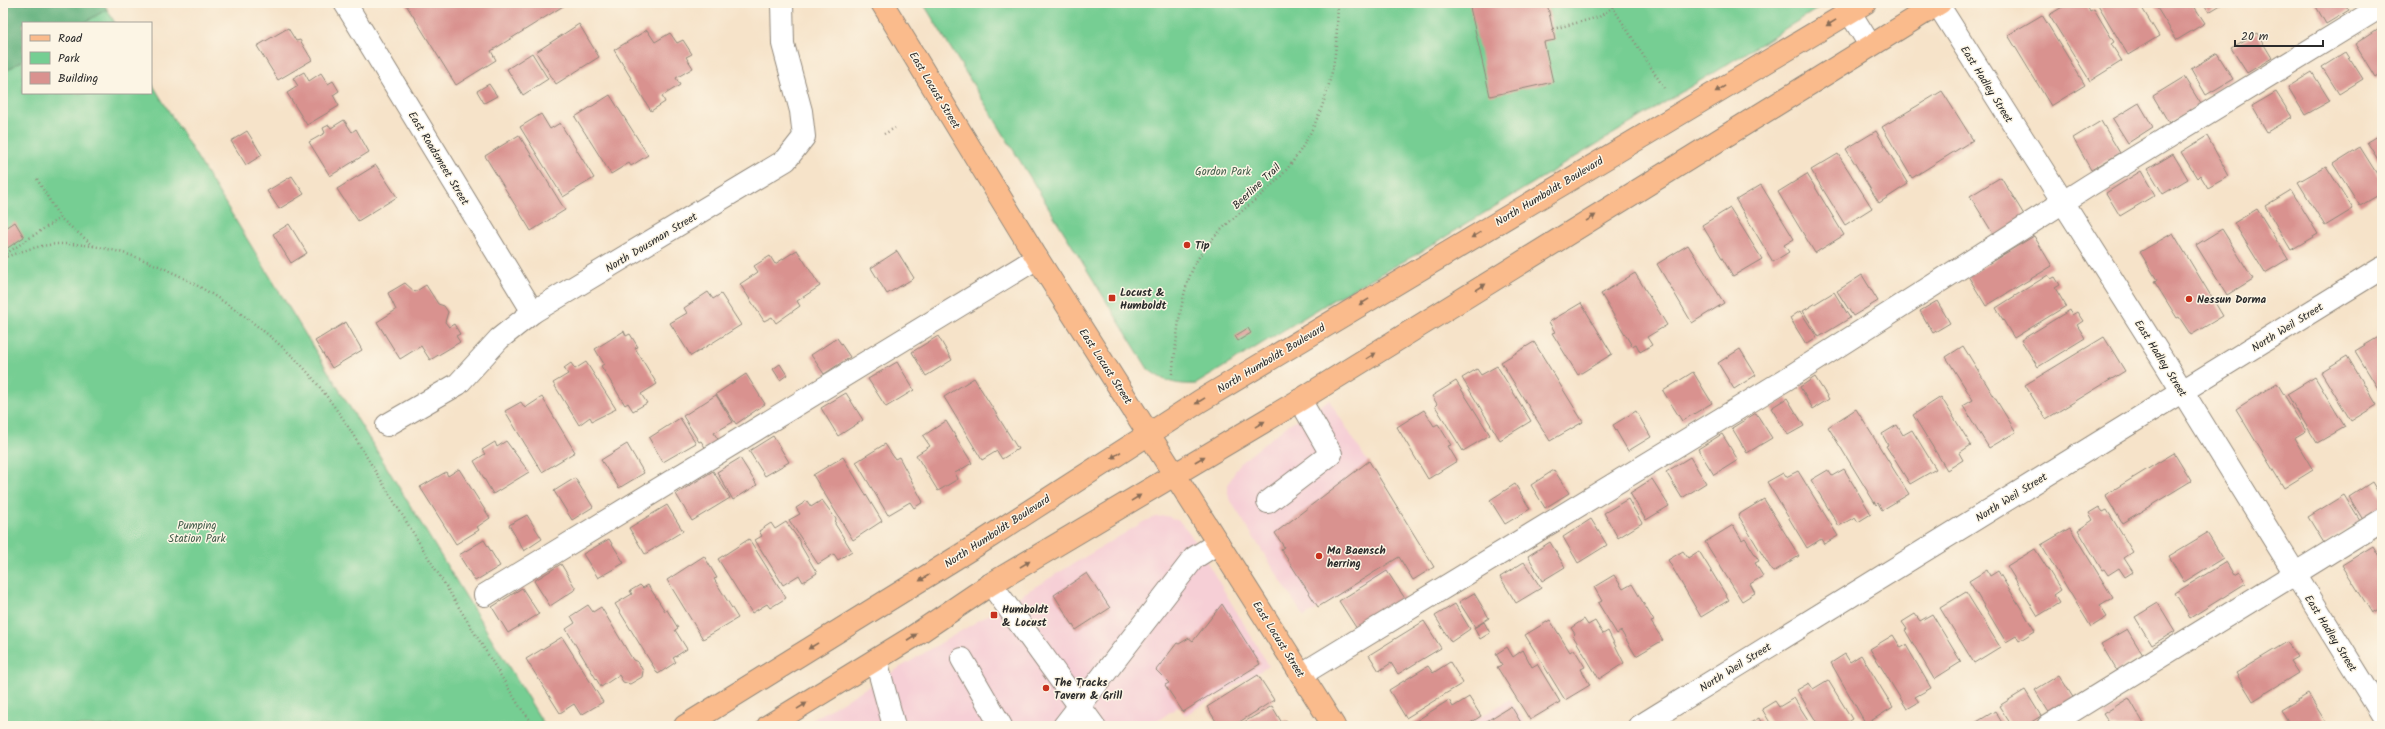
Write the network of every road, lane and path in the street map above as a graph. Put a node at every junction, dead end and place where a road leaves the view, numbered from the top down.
1 (346, 3) edge
2 (782, 3) edge
3 (882, 3) edge
4 (1338, 3) edge
5 (1610, 3) edge
6 (1938, 4) edge
7 (1613, 6) junction
8 (1853, 6) edge
9 (2382, 6) edge
10 (1553, 29) dead end
11 (1870, 45) junction
12 (1664, 88) dead end
13 (896, 128) dead end
14 (884, 134) dead end
15 (37, 179) dead end
16 (2062, 203) junction
17 (60, 218) junction
18 (95, 246) junction
19 (4, 258) edge
20 (1037, 258) junction
21 (2382, 268) edge
22 (533, 312) junction
23 (1172, 374) dead end
24 (2182, 391) junction
25 (1300, 400) junction
26 (387, 425) dead end
27 (1148, 433) junction
28 (1174, 474) junction
29 (1268, 502) dead end
30 (2382, 520) edge
31 (1218, 543) junction
32 (2294, 574) junction
33 (991, 584) junction
34 (485, 595) dead end
35 (962, 659) dead end
36 (876, 660) junction
37 (1302, 674) junction
38 (1079, 707) junction
39 (2382, 714) edge
40 (535, 726) edge
41 (685, 726) edge
42 (768, 726) edge
43 (894, 726) edge
44 (1001, 726) edge
45 (1064, 726) edge
46 (1094, 726) edge
47 (1334, 726) edge
48 (1640, 726) edge
49 (2048, 726) edge

1 - 22 street, East Roadsmeet Street
2 - 22 street, North Dousman Street
3 - 20 main road, East Locust Street
4 - 23 path, Beerline Trail
5 - 7 path
6 - 11 main road
6 - 16 street, East Hadley Street
7 - 10 path
7 - 12 path
8 - 11 street
8 -> 27 main road, North Humboldt Boulevard
9 - 16 street
25 -> 11 main road
13 - 14 path
15 - 17 path
16 - 24 street, East Hadley Street
16 - 37 street
17 - 18 path
17 - 19 path
18 - 19 path
18 - 40 path
20 - 27 main road, East Locust Street
20 - 34 street
21 - 24 street, North Weil Street
22 - 26 street, North Dousman Street
24 - 32 street, East Hadley Street
24 - 48 street, North Weil Street
28 -> 25 main road
25 - 29 street
27 - 28 main road, East Locust Street
27 -> 41 main road, North Humboldt Boulevard
28 - 31 main road, East Locust Street
33 -> 28 main road
30 - 32 street
31 - 37 main road, East Locust Street
31 - 38 street
32 - 39 street, East Hadley Street
32 - 49 street
36 -> 33 main road
33 - 38 street
35 - 44 street
42 -> 36 main road
36 - 43 street
37 - 47 main road, East Locust Street
38 - 45 street
38 - 46 street

